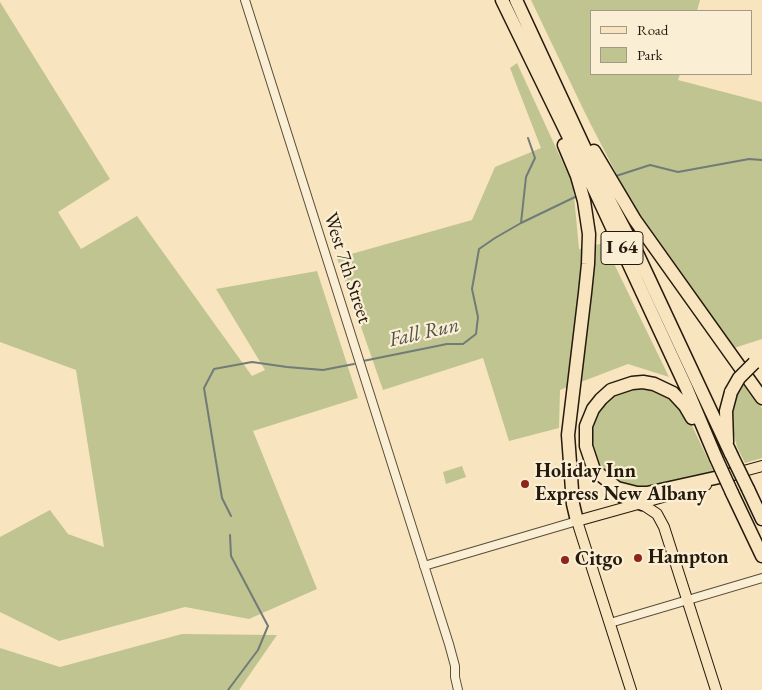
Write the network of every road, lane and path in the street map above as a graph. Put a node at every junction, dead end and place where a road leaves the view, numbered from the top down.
1 (245, 0) edge
2 (502, 0) edge
3 (516, 0) edge
4 (523, 41) junction
5 (559, 94) junction
6 (758, 360) edge
7 (762, 398) edge
8 (724, 454) junction
9 (762, 466) edge
10 (594, 470) junction
11 (733, 474) junction
12 (739, 491) junction
13 (642, 504) junction
14 (762, 519) edge
15 (577, 521) junction
16 (762, 548) edge
17 (762, 556) edge
18 (424, 566) junction
19 (762, 578) edge
20 (688, 601) junction
21 (610, 623) junction
22 (458, 690) edge
23 (631, 690) edge
24 (716, 690) edge

1 - 18 street, West 7th Street
2 - 4 highway, I 64
3 - 5 highway
4 - 8 highway, I 64
4 - 15 highway
5 - 7 highway
5 - 8 highway
6 - 8 highway, bridge
8 - 10 highway
8 - 12 highway, I 64, bridge
9 - 11 main road
10 - 11 highway
10 - 13 highway
11 - 13 main road
12 - 14 highway, I 64
12 - 16 highway
12 - 17 highway, I 64
13 - 15 main road
13 - 20 main road
15 - 18 street
15 - 21 main road
18 - 22 street, West 7th Street
19 - 20 street
20 - 21 street
20 - 24 main road
21 - 23 main road

